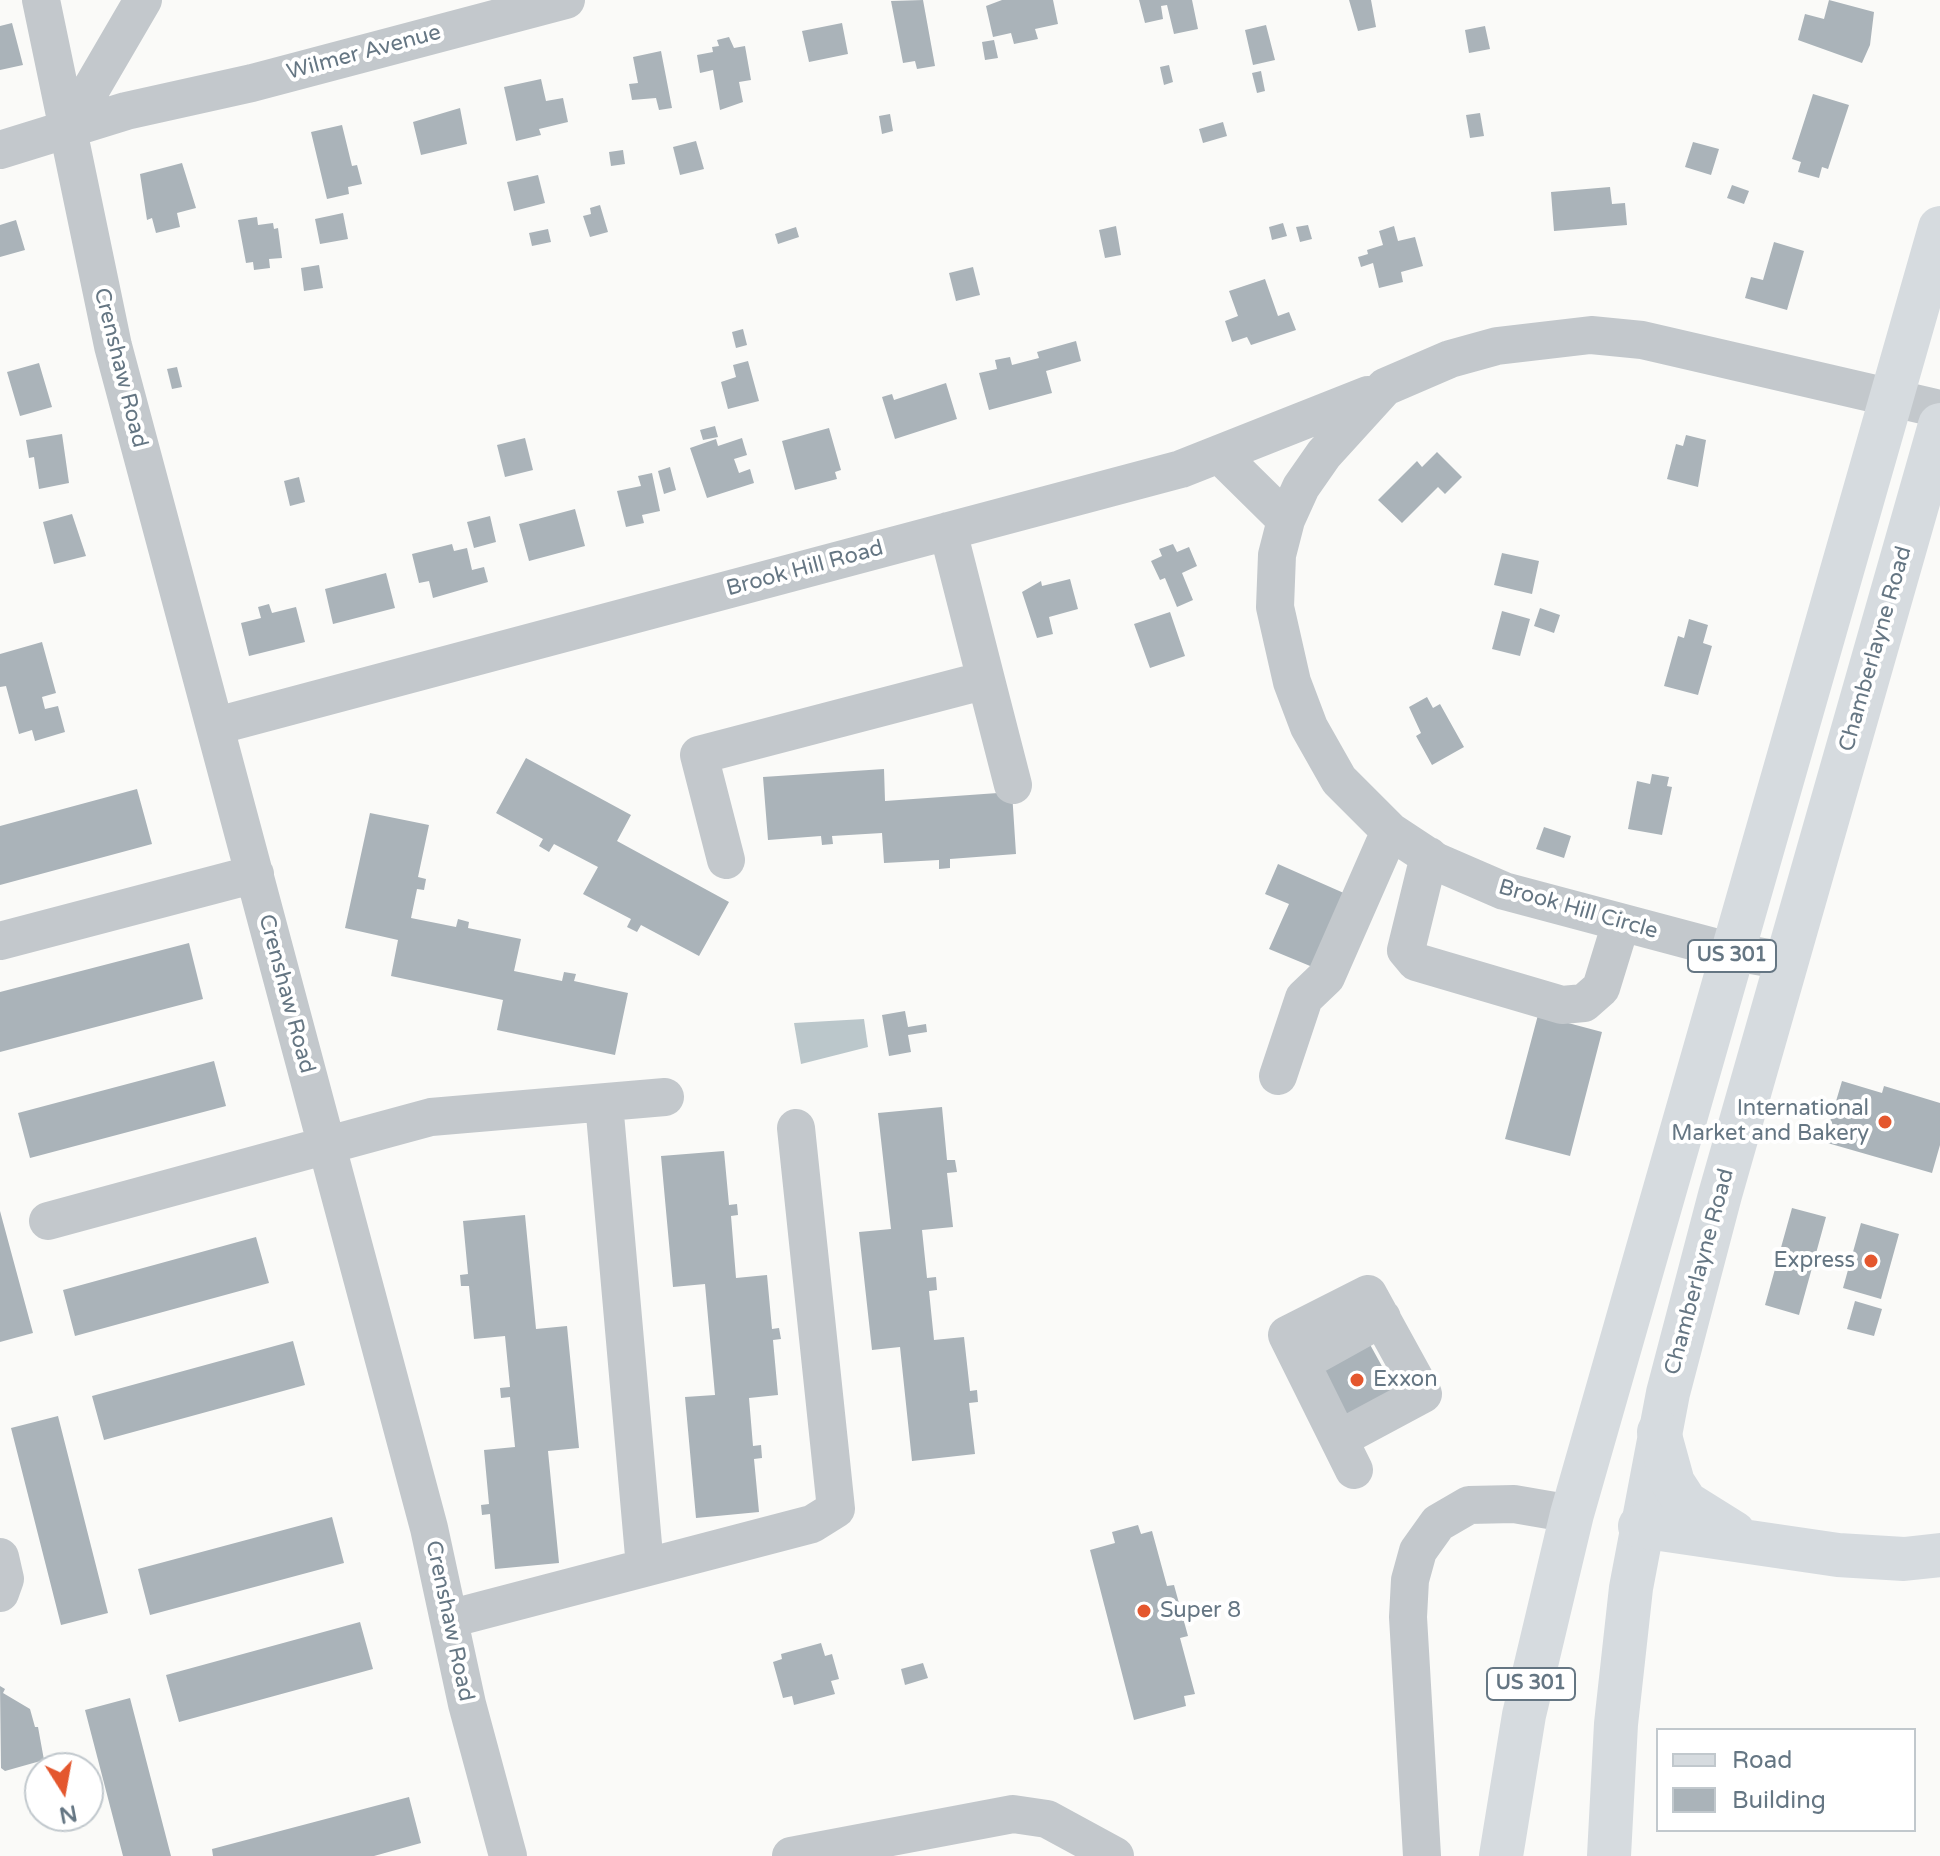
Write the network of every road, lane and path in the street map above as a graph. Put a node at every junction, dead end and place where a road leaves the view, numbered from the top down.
1 (41, 0) edge
2 (143, 0) edge
3 (566, 0) edge
4 (109, 62) junction
5 (161, 103) junction
6 (66, 132) junction
7 (0, 150) edge
8 (1940, 228) edge
9 (1385, 387) junction
10 (1892, 397) junction
11 (1940, 409) edge
12 (1940, 425) edge
13 (1219, 454) junction
14 (1286, 520) junction
15 (948, 531) junction
16 (986, 680) junction
17 (216, 726) junction
18 (1013, 785) dead end
19 (1390, 831) junction
20 (1429, 856) junction
21 (726, 860) dead end
22 (255, 874) junction
23 (1621, 923) junction
24 (0, 941) edge
25 (1733, 952) junction
26 (1787, 961) junction
27 (1278, 1076) dead end
28 (665, 1097) dead end
29 (604, 1103) junction
30 (796, 1128) dead end
31 (326, 1143) junction
32 (48, 1221) dead end
33 (1659, 1432) junction
34 (1346, 1455) joint
35 (1572, 1514) junction
36 (1640, 1526) junction
37 (1754, 1543) junction
38 (1940, 1555) edge
39 (0, 1557) edge
40 (645, 1567) junction
41 (0, 1593) edge
42 (449, 1619) junction
43 (508, 1856) edge
44 (791, 1856) edge
45 (1115, 1856) edge
46 (1422, 1856) edge
47 (1501, 1856) edge
48 (1609, 1856) edge

1 - 6 street, Crenshaw Road
2 - 4 street
3 - 5 street, Wilmer Avenue
4 - 5 street
4 - 6 street
5 - 6 street, Wilmer Avenue
6 - 7 street, Wilmer Avenue
6 - 17 street, Crenshaw Road
8 - 10 main road, US 301
9 - 10 street, Brook Hill Circle
9 - 13 street, Brook Hill Road
9 - 14 street, Brook Hill Circle
10 - 11 street, Brook Hill Circle
10 - 25 main road, US 301
12 - 26 main road, Chamberlayne Road / US 301
13 - 14 street
13 - 15 street, Brook Hill Road
14 - 19 street, Brook Hill Circle
15 - 16 street
15 - 17 street, Brook Hill Road
16 - 18 street
16 - 21 street
17 - 22 street, Crenshaw Road
19 - 20 street, Brook Hill Circle
19 - 27 street
20 - 23 street, Brook Hill Circle
20 - 23 street
22 - 24 street
22 - 31 street, Crenshaw Road
23 - 25 street, Brook Hill Circle
25 - 26 street, Brook Hill Circle
25 - 35 main road, US 301
26 - 33 main road, Chamberlayne Road / US 301
28 - 29 street
29 - 31 street
29 - 40 street
30 - 40 street
31 - 32 street
31 - 42 street, Crenshaw Road
33 - 36 main road, Chamberlayne Road / US 301
33 - 37 main road
34 - 34 street
35 - 36 main road
35 - 46 street
35 - 47 main road, US 301
36 - 37 main road
36 - 48 main road, Chamberlayne Road / US 301
37 - 38 main road
39 - 41 street
40 - 42 street
42 - 43 street, Crenshaw Road
44 - 45 street

